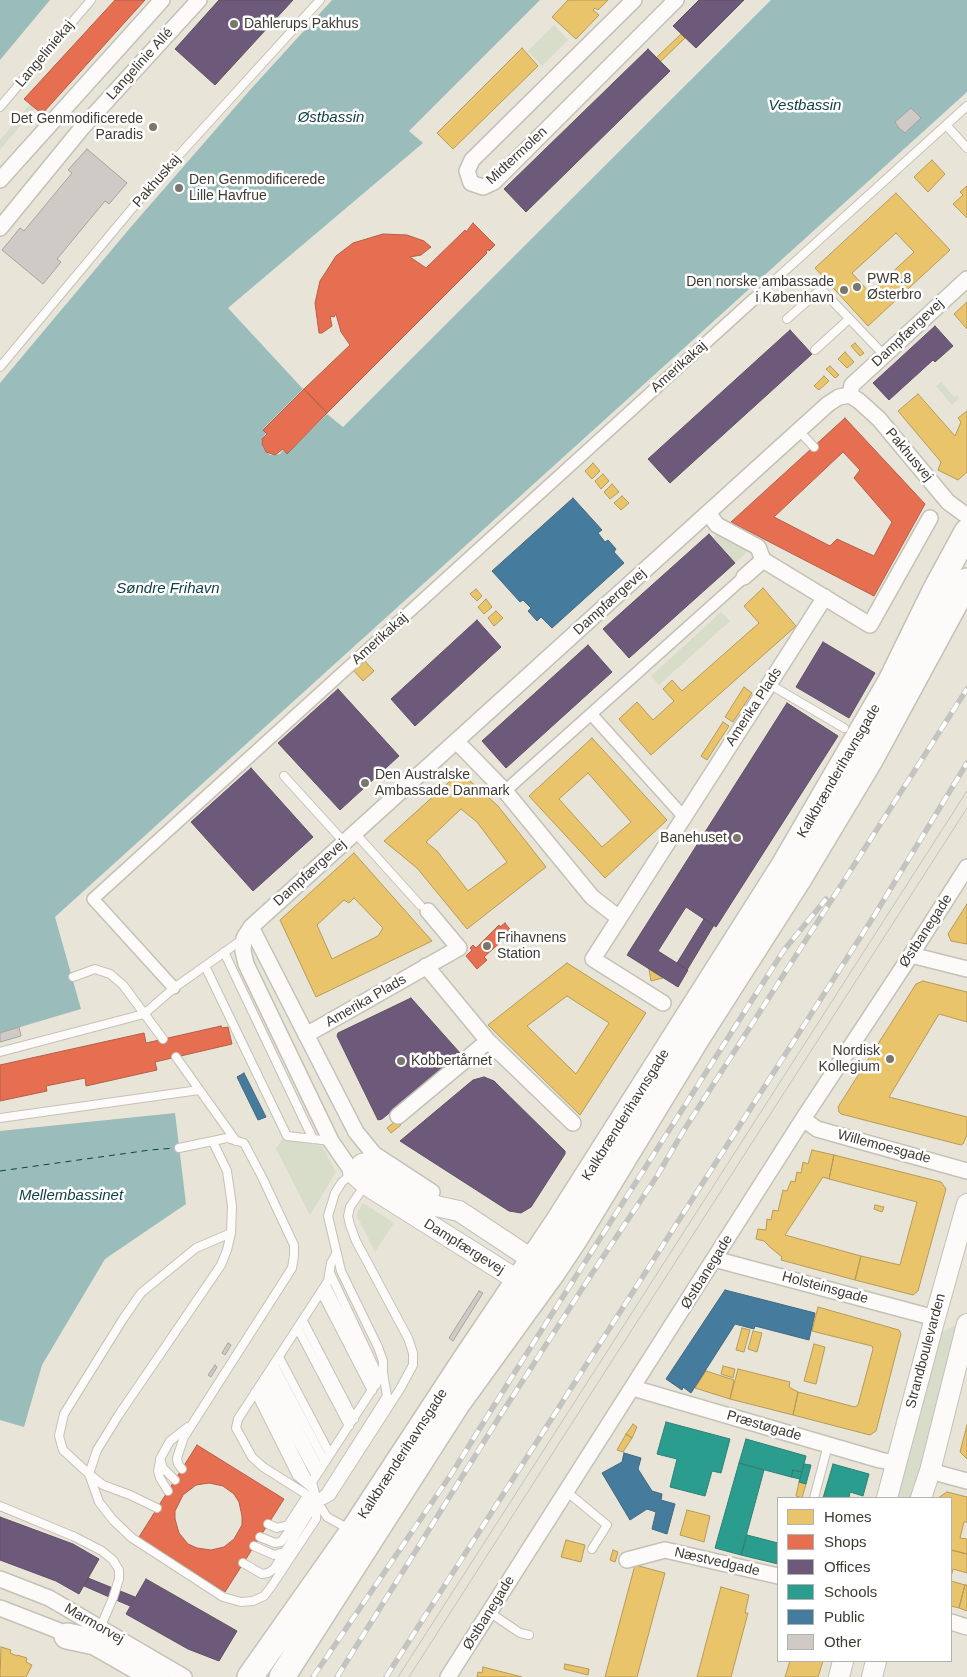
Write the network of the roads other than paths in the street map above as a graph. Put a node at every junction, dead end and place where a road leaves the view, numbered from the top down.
1 (91, 0) edge
2 (162, 0) edge
3 (199, 0) edge
4 (320, 0) edge
5 (634, 0) edge
6 (676, 0) edge
7 (967, 106) edge
8 (0, 107) edge
9 (60, 112) junction
10 (946, 125) junction
11 (81, 129) junction
12 (967, 148) edge
13 (0, 180) edge
14 (0, 228) edge
15 (967, 279) edge
16 (755, 298) joint
17 (849, 319) junction
18 (787, 320) dead end
19 (816, 350) dead end
20 (884, 355) junction
21 (0, 367) edge
22 (850, 395) junction
23 (799, 431) junction
24 (814, 447) dead end
25 (708, 513) junction
26 (967, 516) edge
27 (930, 518) dead end
28 (967, 532) edge
29 (763, 560) junction
30 (744, 577) joint
31 (967, 582) edge
32 (824, 598) junction
33 (769, 684) junction
34 (591, 714) junction
35 (844, 728) dead end
36 (456, 741) junction
37 (284, 776) dead end
38 (505, 791) junction
39 (684, 817) junction
40 (350, 837) junction
41 (967, 867) edge
42 (424, 908) joint
43 (620, 918) junction
44 (247, 932) junction
45 (224, 952) junction
46 (911, 955) junction
47 (206, 966) junction
48 (426, 966) junction
49 (967, 969) edge
50 (73, 977) dead end
51 (174, 988) junction
52 (663, 1003) dead end
53 (144, 1014) junction
54 (306, 1035) junction
55 (163, 1039) dead end
56 (488, 1041) junction
57 (0, 1052) edge
58 (176, 1057) dead end
59 (199, 1090) junction
60 (398, 1116) dead end
61 (0, 1118) edge
62 (803, 1119) junction
63 (574, 1123) dead end
64 (312, 1139) junction
65 (236, 1141) junction
66 (331, 1141) junction
67 (213, 1142) junction
68 (179, 1148) dead end
69 (967, 1171) edge
70 (369, 1172) junction
71 (967, 1204) edge
72 (230, 1233) junction
73 (336, 1254) junction
74 (714, 1259) junction
75 (532, 1260) junction
76 (330, 1274) junction
77 (536, 1282) junction
78 (326, 1285) junction
79 (321, 1292) junction
80 (935, 1318) junction
81 (303, 1321) junction
82 (967, 1326) edge
83 (298, 1329) junction
84 (279, 1357) junction
85 (272, 1368) junction
86 (378, 1382) junction
87 (260, 1386) junction
88 (632, 1388) junction
89 (354, 1419) junction
90 (194, 1422) junction
91 (349, 1426) junction
92 (828, 1445) junction
93 (330, 1454) junction
94 (160, 1460) junction
95 (325, 1462) junction
96 (896, 1462) junction
97 (182, 1469) dead end
98 (930, 1471) junction
99 (88, 1474) junction
100 (315, 1479) junction
101 (175, 1480) dead end
102 (967, 1481) edge
103 (168, 1491) dead end
104 (566, 1491) junction
105 (814, 1497) edge
106 (887, 1497) edge
107 (921, 1497) edge
108 (317, 1501) junction
109 (0, 1506) edge
110 (157, 1508) dead end
111 (268, 1524) dead end
112 (361, 1536) junction
113 (260, 1537) dead end
114 (254, 1546) dead end
115 (592, 1549) dead end
116 (286, 1551) junction
117 (627, 1560) dead end
118 (243, 1563) dead end
119 (777, 1576) edge
120 (0, 1579) edge
121 (0, 1608) edge
122 (489, 1612) junction
123 (952, 1622) edge
124 (967, 1627) edge
125 (100, 1628) junction
126 (530, 1635) dead end
127 (67, 1636) joint
128 (128, 1662) edge
129 (843, 1662) edge
130 (876, 1662) edge
131 (163, 1674) edge
132 (184, 1677) edge
133 (250, 1677) edge
134 (282, 1677) edge
135 (448, 1677) edge
136 (839, 1677) edge
137 (872, 1677) edge

1 - 8 lane, Langeliniekaj
2 - 9 street, Langelinie Allé
3 - 11 street, Langelinie Allé
4 - 21 lane, Pakhuskaj
5 - 6 street, Midtermolen
7 - 10 lane
9 - 11 street
9 - 13 street, Langelinie Allé
10 - 12 lane
10 - 16 lane
11 - 14 street, Langelinie Allé
15 - 20 street, Dampfærgevej
16 - 51 street, Amerikakaj
17 - 18 lane
17 - 19 lane
17 - 20 lane
20 - 22 street, Dampfærgevej
22 - 23 street, Dampfærgevej
22 - 26 street, Pakhusvej
23 - 24 lane
23 - 25 street, Dampfærgevej
25 - 29 street
25 - 36 street, Dampfærgevej
27 - 32 street
28 - 75 main road, Kalkbrænderihavnsgade
29 - 30 street
29 - 32 street
30 - 34 street
31 - 77 main road, Kalkbrænderihavnsgade
32 - 33 street, Amerika Plads
33 - 35 lane
33 - 39 street, Amerika Plads
34 - 38 street
34 - 39 street
36 - 38 street
36 - 40 street, Dampfærgevej
37 - 40 lane
38 - 43 street
39 - 43 street, Amerika Plads
40 - 42 lane
40 - 44 street, Dampfærgevej
41 - 46 street, Østbanegade
42 - 48 street, Amerika Plads
43 - 52 street, Amerika Plads
44 - 45 lane
44 - 54 street, Dampfærgevej
44 - 66 street, Dampfærgevej
45 - 47 lane
45 - 64 lane
46 - 49 street
46 - 62 street, Østbanegade
47 - 51 lane
47 - 64 lane
48 - 54 street, Amerika Plads
48 - 56 street
50 - 53 lane
51 - 53 lane
53 - 55 lane
53 - 57 lane
54 - 70 street, Dampfærgevej
56 - 60 street
56 - 63 street
58 - 59 lane
59 - 61 lane
59 - 65 lane
62 - 69 street, Willemoesgade
62 - 74 street, Østbanegade
64 - 66 lane
65 - 67 lane
65 - 90 lane
66 - 70 street, Dampfærgevej
67 - 68 lane
67 - 72 lane
70 - 73 lane
70 - 75 street, Dampfærgevej
70 - 77 street, Dampfærgevej
70 - 108 lane
71 - 80 street, Strandboulevarden
72 - 99 lane
72 - 99 lane
73 - 76 lane
73 - 86 lane
74 - 80 street, Holsteinsgade
74 - 88 street, Østbanegade
75 - 77 main road, Kalkbrænderihavnsgade
76 - 78 lane
76 - 86 lane
77 - 112 main road, Kalkbrænderihavnsgade
78 - 79 lane
78 - 86 lane
79 - 81 lane
79 - 86 lane
80 - 96 street, Strandboulevarden
81 - 83 lane
81 - 89 lane
82 - 98 street
83 - 84 lane
83 - 91 lane
84 - 85 lane
84 - 93 lane
85 - 87 lane
85 - 95 lane
85 - 100 lane
86 - 89 lane
86 - 108 lane
87 - 100 lane
87 - 100 lane
87 - 108 lane
88 - 92 street, Præstøgade
88 - 104 street, Østbanegade
89 - 91 lane
90 - 94 lane
90 - 97 lane
91 - 93 lane
92 - 96 street, Præstøgade
92 - 105 lane
93 - 95 lane
94 - 101 lane
94 - 103 lane
95 - 100 lane
96 - 106 street, Strandboulevarden
98 - 102 street
98 - 107 street
99 - 108 lane
99 - 110 lane
100 - 108 lane
104 - 115 lane
104 - 122 street, Østbanegade
108 - 111 lane
108 - 112 lane
108 - 113 lane
108 - 116 lane
109 - 125 lane
112 - 133 main road, Kalkbrænderihavnsgade
112 - 134 main road, Kalkbrænderihavnsgade
114 - 116 lane
116 - 118 lane
117 - 119 street, Næstvedgade
120 - 125 street, Marmorvej
121 - 127 street, Marmorvej
122 - 126 lane
122 - 135 street, Østbanegade
123 - 124 street
125 - 128 street, Marmorvej
127 - 128 main road
128 - 131 main road
129 - 136 street
130 - 137 street
131 - 132 street

